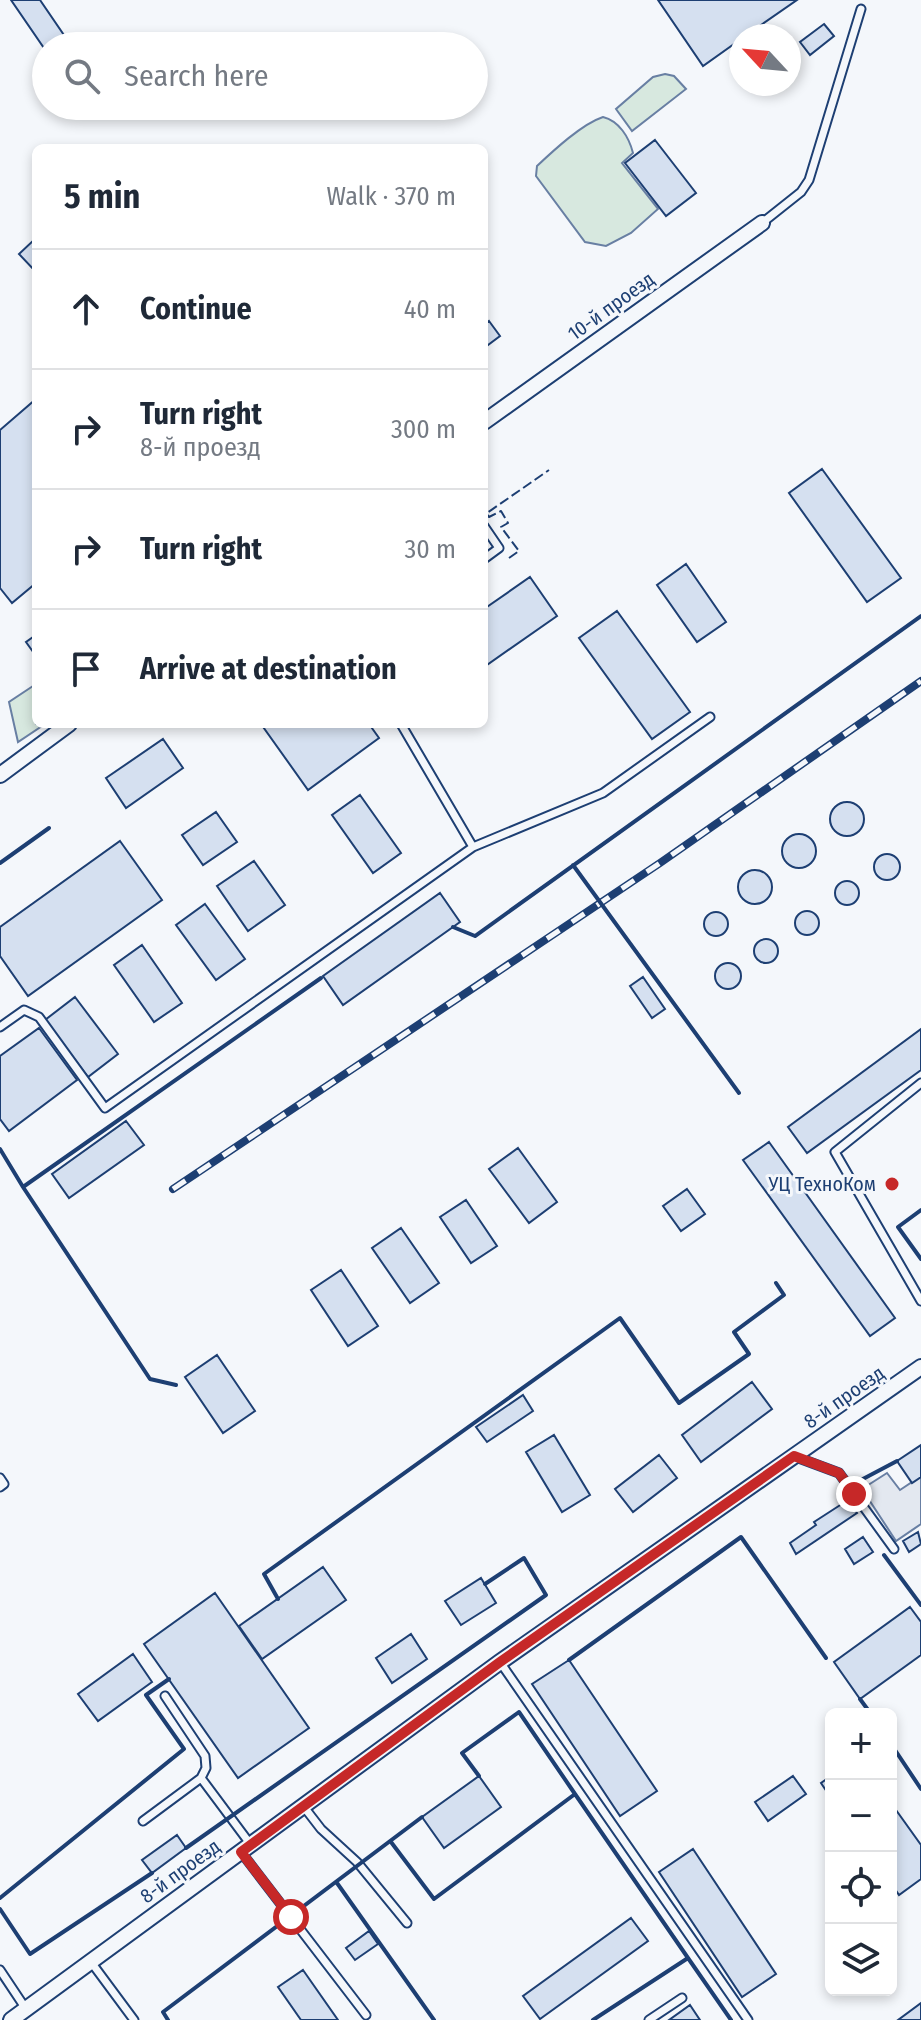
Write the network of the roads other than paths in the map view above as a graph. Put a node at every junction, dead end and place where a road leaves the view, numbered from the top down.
1 (861, 9) dead end
2 (762, 223) joint
3 (488, 419) edge
4 (488, 532) edge
5 (488, 556) edge
6 (710, 717) dead end
7 (64, 728) edge
8 (403, 728) edge
9 (0, 775) edge
10 (473, 847) junction
11 (0, 1027) edge
12 (921, 1083) edge
13 (921, 1301) edge
14 (921, 1367) edge
15 (794, 1456) junction
16 (0, 1478) edge
17 (0, 1487) edge
18 (894, 1549) dead end
19 (500, 1662) junction
20 (165, 1696) dead end
21 (201, 1778) junction
22 (304, 1807) junction
23 (143, 1821) dead end
24 (246, 1848) junction
25 (407, 1923) dead end
26 (90, 1960) junction
27 (0, 1970) edge
28 (682, 1998) dead end
29 (26, 2009) junction
30 (366, 2015) dead end
31 (11, 2020) edge
32 (134, 2020) edge
33 (649, 2020) edge
34 (748, 2020) edge

1 - 2 lane
2 - 3 street, 10-й проезд
4 - 5 lane
6 - 10 lane
7 - 9 street
8 - 10 lane
10 - 11 lane
12 - 13 lane
14 - 15 street, 8-й проезд
15 - 18 lane
15 - 19 street, 8-й проезд
16 - 17 lane
19 - 22 street, 8-й проезд
19 - 34 lane
20 - 21 lane
21 - 23 lane
21 - 24 lane
22 - 24 street, 8-й проезд
22 - 25 lane
24 - 26 street, 8-й проезд
24 - 30 lane
26 - 29 street, 8-й проезд
26 - 32 lane
27 - 29 lane
28 - 33 lane
29 - 31 street, 8-й проезд

